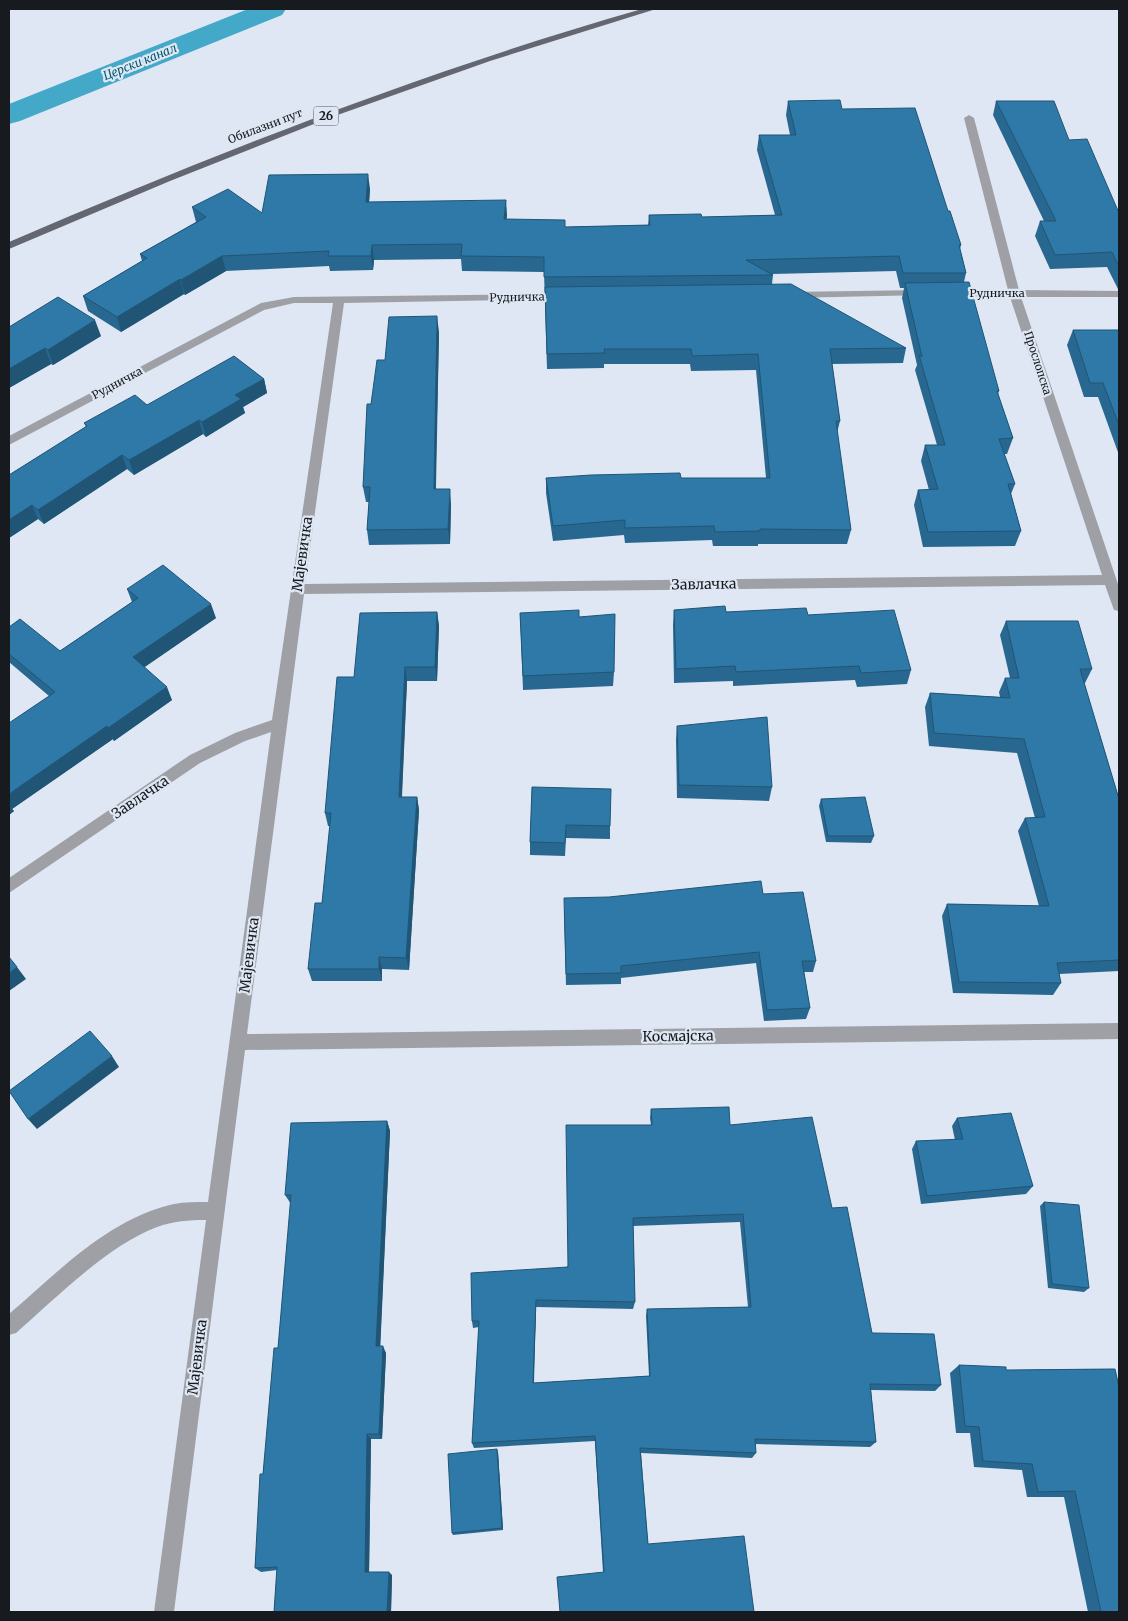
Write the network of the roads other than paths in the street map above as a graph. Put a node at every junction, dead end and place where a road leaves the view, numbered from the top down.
1 (651, 9) edge
2 (969, 118) dead end
3 (9, 246) edge
4 (1014, 292) junction
5 (1119, 294) edge
6 (776, 295) edge
7 (577, 297) edge
8 (339, 299) junction
9 (9, 441) edge
10 (1110, 580) junction
11 (297, 588) junction
12 (1119, 606) edge
13 (279, 723) junction
14 (9, 886) edge
15 (1119, 1031) edge
16 (237, 1042) junction
17 (216, 1210) junction
18 (9, 1326) edge
19 (164, 1612) edge

1 - 3 main road, Обилазни пут / 26
2 - 4 street, Прослопска
4 - 5 street, Рудничка
4 - 6 street, Рудничка
4 - 10 street, Прослопска
7 - 8 street, Рудничка
8 - 9 street, Рудничка
8 - 11 street, Мајевичка
10 - 11 street, Завлачка
10 - 12 street, Прослопска
11 - 13 street, Мајевичка
13 - 14 street, Завлачка
13 - 16 street, Мајевичка
15 - 16 street, Космајска
16 - 17 street, Мајевичка
17 - 18 street
17 - 19 street, Мајевичка

